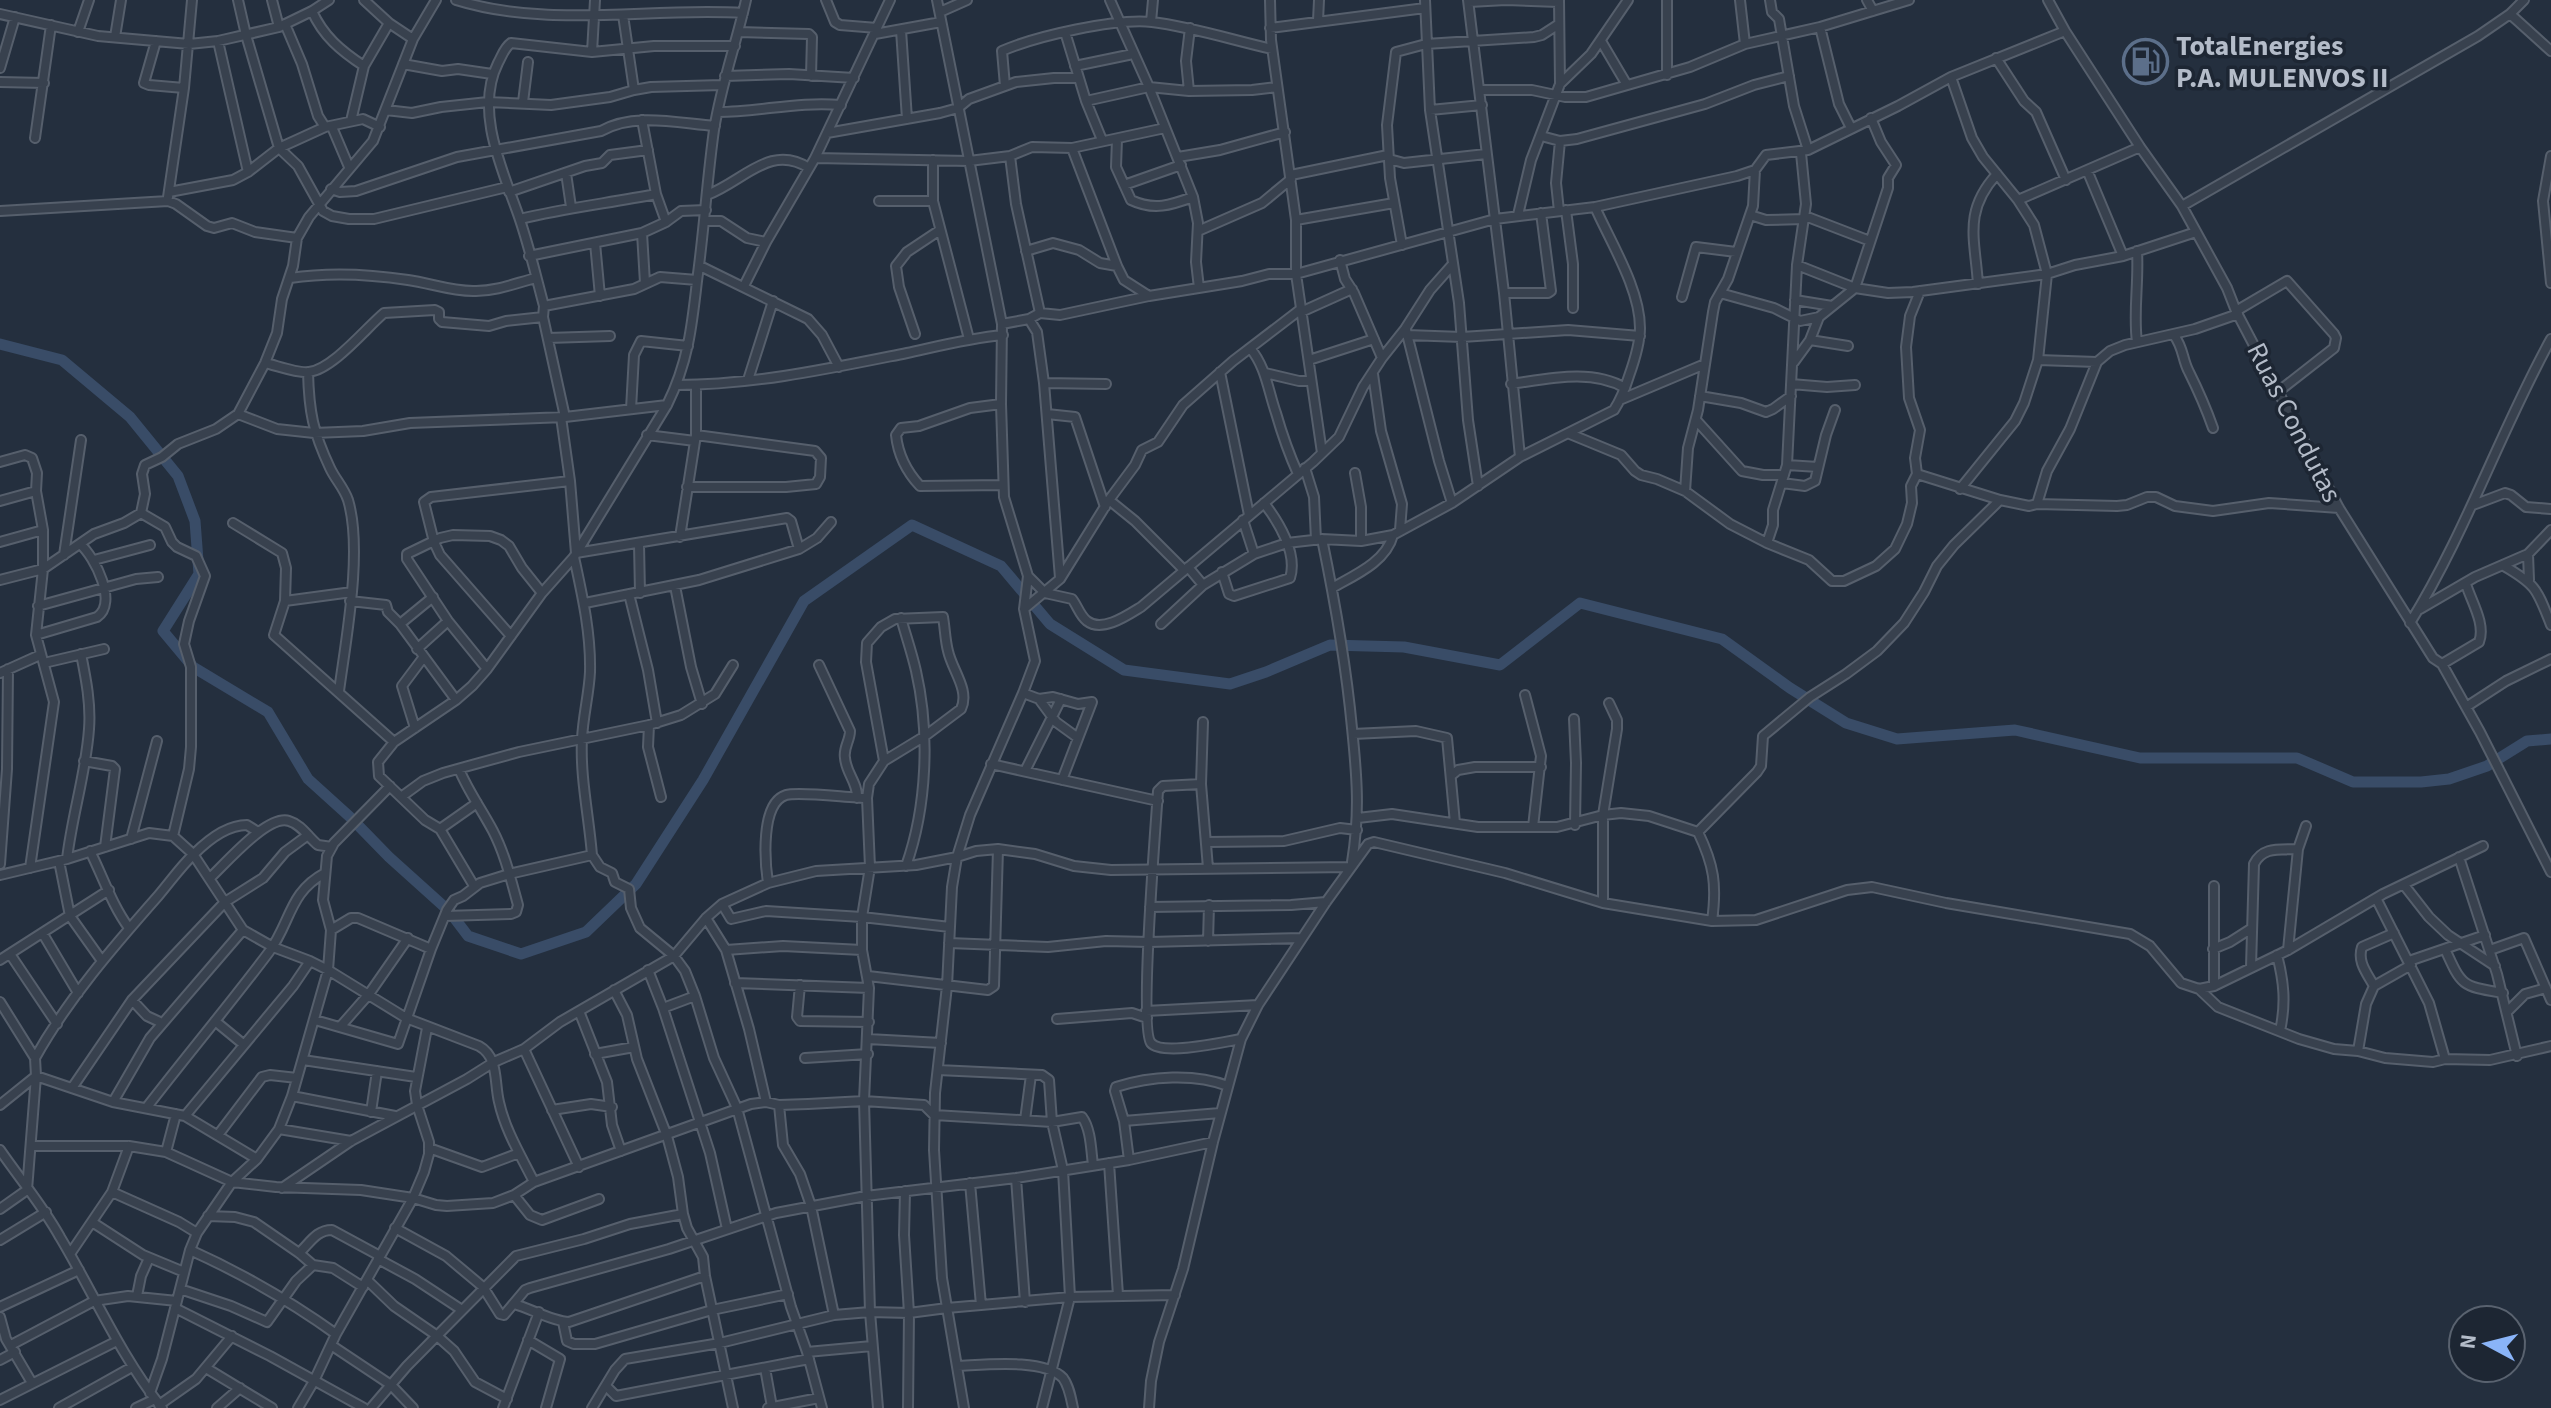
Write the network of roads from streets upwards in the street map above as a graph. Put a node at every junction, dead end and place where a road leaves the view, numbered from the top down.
1 (89, 0) edge
2 (121, 0) edge
3 (192, 0) edge
4 (238, 0) edge
5 (272, 0) edge
6 (329, 0) edge
7 (364, 0) edge
8 (436, 0) edge
9 (456, 0) edge
10 (595, 0) edge
11 (699, 0) edge
12 (746, 0) edge
13 (826, 0) edge
14 (890, 0) edge
15 (937, 0) edge
16 (967, 0) edge
17 (1110, 0) edge
18 (1153, 0) edge
19 (1270, 0) edge
20 (1319, 0) edge
21 (1628, 0) edge
22 (1667, 0) edge
23 (1740, 0) edge
24 (1770, 0) edge
25 (1867, 0) edge
26 (1909, 0) edge
27 (2048, 0) edge
28 (2524, 0) edge
29 (1468, 1) edge
30 (1559, 1) edge
31 (1425, 4) edge
32 (701, 10) junction
33 (312, 11) junction
34 (1873, 11) junction
35 (743, 13) junction
36 (0, 14) edge
37 (2510, 14) junction
38 (623, 15) junction
39 (593, 16) junction
40 (15, 17) junction
41 (940, 17) junction
42 (1318, 21) junction
43 (1119, 22) junction
44 (1151, 22) junction
45 (389, 23) junction
46 (1559, 24) junction
47 (51, 25) junction
48 (282, 25) junction
49 (1820, 27) junction
50 (1190, 28) junction
51 (1270, 28) junction
52 (901, 30) junction
53 (876, 31) junction
54 (2065, 31) junction
55 (78, 32) junction
56 (739, 32) junction
57 (1065, 32) junction
58 (246, 35) junction
59 (1542, 35) junction
60 (1781, 36) junction
61 (115, 37) junction
62 (413, 39) junction
63 (156, 41) junction
64 (218, 41) junction
65 (1473, 41) junction
66 (1560, 41) junction
67 (1601, 41) junction
68 (189, 44) junction
69 (1426, 44) junction
70 (1745, 44) junction
71 (735, 46) junction
72 (629, 49) junction
73 (1272, 49) junction
74 (2551, 51) edge
75 (592, 52) junction
76 (1133, 54) junction
77 (1996, 58) junction
78 (528, 62) dead end
79 (403, 64) junction
80 (364, 66) junction
81 (1075, 66) junction
82 (0, 67) edge
83 (492, 74) junction
84 (1667, 75) junction
85 (811, 76) junction
86 (1789, 76) junction
87 (1951, 77) junction
88 (854, 78) junction
89 (1078, 78) junction
90 (724, 80) junction
91 (0, 82) edge
92 (44, 83) junction
93 (1560, 84) junction
94 (1627, 85) junction
95 (1005, 86) junction
96 (1149, 87) junction
97 (1277, 87) junction
98 (184, 88) junction
99 (634, 90) junction
100 (1481, 90) junction
101 (1189, 91) junction
102 (1557, 94) junction
103 (1086, 101) junction
104 (488, 102) junction
105 (523, 102) junction
106 (841, 105) junction
107 (1482, 105) junction
108 (958, 108) junction
109 (386, 110) junction
110 (1430, 110) junction
111 (718, 112) junction
112 (318, 116) junction
113 (1871, 118) junction
114 (907, 119) junction
115 (642, 120) junction
116 (351, 121) junction
117 (715, 126) junction
118 (329, 127) junction
119 (380, 127) junction
120 (1165, 128) junction
121 (1851, 128) junction
122 (1285, 132) junction
123 (314, 133) junction
124 (827, 133) junction
125 (1541, 136) junction
126 (35, 138) dead end
127 (1117, 139) junction
128 (1102, 140) junction
129 (1560, 141) junction
130 (2140, 147) junction
131 (279, 148) junction
132 (1072, 148) junction
133 (496, 150) junction
134 (648, 150) junction
135 (1805, 151) junction
136 (1486, 154) junction
137 (1010, 156) junction
138 (2551, 156) edge
139 (1389, 157) junction
140 (1436, 157) junction
141 (815, 158) junction
142 (933, 160) junction
143 (969, 161) junction
144 (1180, 161) junction
145 (349, 167) junction
146 (809, 168) junction
147 (1755, 170) junction
148 (2087, 170) junction
149 (248, 172) junction
150 (566, 173) junction
151 (1997, 174) junction
152 (1291, 177) junction
153 (2066, 180) junction
154 (1124, 185) junction
155 (331, 189) junction
156 (508, 189) junction
157 (2548, 190) edge
158 (656, 194) junction
159 (707, 195) junction
160 (168, 196) junction
161 (1193, 197) junction
162 (2018, 200) junction
163 (879, 201) dead end
164 (933, 201) junction
165 (1394, 203) junction
166 (319, 205) junction
167 (2182, 206) junction
168 (571, 207) junction
169 (1595, 207) junction
170 (706, 210) junction
171 (0, 211) edge
172 (1563, 211) junction
173 (1541, 213) junction
174 (1518, 215) junction
175 (1750, 215) junction
176 (1805, 217) junction
177 (520, 219) junction
178 (1495, 219) junction
179 (1296, 220) junction
180 (704, 221) junction
181 (666, 222) junction
182 (940, 230) junction
183 (1198, 231) junction
184 (2196, 232) junction
185 (642, 233) junction
186 (1447, 233) junction
187 (297, 238) junction
188 (1870, 241) junction
189 (766, 242) junction
190 (595, 243) junction
191 (1402, 245) junction
192 (1026, 251) junction
193 (2137, 251) junction
194 (1736, 252) junction
195 (529, 256) junction
196 (2123, 256) junction
197 (1340, 260) junction
198 (1453, 264) junction
199 (1797, 265) junction
200 (700, 266) junction
201 (1117, 266) junction
202 (1296, 274) junction
203 (2047, 274) junction
204 (290, 278) junction
205 (536, 278) junction
206 (697, 280) junction
207 (645, 283) junction
208 (2551, 283) edge
209 (1978, 284) junction
210 (744, 286) junction
211 (1199, 288) junction
212 (1855, 288) junction
213 (1352, 289) junction
214 (1920, 291) junction
215 (1504, 293) junction
216 (1720, 293) junction
217 (600, 296) junction
218 (1149, 296) junction
219 (1682, 297) dead end
220 (1795, 300) junction
221 (773, 301) junction
222 (544, 306) junction
223 (1832, 306) junction
224 (1573, 308) dead end
225 (1301, 310) junction
226 (2237, 312) junction
227 (1040, 313) junction
228 (1791, 315) junction
229 (543, 317) junction
230 (1819, 317) junction
231 (1029, 319) junction
232 (1002, 324) junction
233 (1406, 332) junction
234 (915, 334) dead end
235 (1003, 335) junction
236 (1507, 335) junction
237 (2174, 335) junction
238 (610, 336) dead end
239 (1640, 336) junction
240 (1462, 337) junction
241 (548, 338) junction
242 (969, 339) junction
243 (1374, 339) junction
244 (2551, 339) edge
245 (1810, 340) junction
246 (2137, 342) junction
247 (688, 346) junction
248 (1848, 346) dead end
249 (1250, 348) junction
250 (2548, 350) edge
251 (1382, 358) junction
252 (1309, 360) junction
253 (2038, 360) junction
254 (2097, 362) junction
255 (265, 363) junction
256 (1794, 363) junction
257 (1705, 364) junction
258 (839, 367) junction
259 (308, 372) junction
260 (1220, 372) junction
261 (1265, 373) junction
262 (1373, 373) junction
263 (748, 380) junction
264 (1311, 381) junction
265 (1044, 383) junction
266 (1106, 384) dead end
267 (1511, 384) junction
268 (1791, 384) junction
269 (677, 385) junction
270 (696, 385) junction
271 (1855, 385) dead end
272 (1625, 388) junction
273 (2279, 391) junction
274 (1700, 396) junction
275 (1791, 396) junction
276 (1622, 399) junction
277 (1001, 404) junction
278 (667, 405) junction
279 (631, 409) junction
280 (1835, 410) dead end
281 (238, 414) junction
282 (1047, 414) junction
283 (563, 417) junction
284 (1696, 420) junction
285 (2213, 428) dead end
286 (314, 433) junction
287 (1570, 434) junction
288 (647, 435) junction
289 (695, 438) junction
290 (81, 440) dead end
291 (1322, 453) junction
292 (1520, 457) junction
293 (0, 462) edge
294 (1787, 465) junction
295 (1818, 467) junction
296 (1302, 471) junction
297 (1355, 473) dead end
298 (1917, 474) junction
299 (1783, 479) junction
300 (570, 481) junction
301 (1003, 485) junction
302 (1478, 486) junction
303 (687, 487) junction
304 (1960, 489) junction
305 (36, 491) junction
306 (1685, 491) junction
307 (2000, 500) junction
308 (0, 501) edge
309 (1264, 503) junction
310 (1452, 503) junction
311 (1107, 504) junction
312 (2037, 504) junction
313 (2472, 505) junction
314 (2339, 508) junction
315 (2551, 509) edge
316 (141, 513) junction
317 (1246, 517) junction
318 (831, 522) dead end
319 (233, 523) dead end
320 (43, 530) junction
321 (1397, 532) junction
322 (2550, 533) edge
323 (680, 537) junction
324 (1319, 540) junction
325 (1361, 541) junction
326 (0, 542) edge
327 (434, 542) junction
328 (1287, 543) junction
329 (1767, 543) junction
330 (80, 544) junction
331 (639, 544) junction
332 (150, 545) dead end
333 (799, 549) junction
334 (1254, 554) junction
335 (2528, 554) junction
336 (64, 555) junction
337 (575, 555) junction
338 (94, 560) junction
339 (2504, 566) junction
340 (43, 569) junction
341 (1186, 569) junction
342 (1222, 572) junction
343 (1028, 576) junction
344 (158, 577) dead end
345 (1060, 579) junction
346 (0, 580) edge
347 (2529, 580) junction
348 (2466, 584) junction
349 (1203, 585) junction
350 (675, 586) junction
351 (104, 587) junction
352 (1332, 588) junction
353 (542, 593) junction
354 (640, 593) junction
355 (1045, 593) junction
356 (629, 594) junction
357 (351, 596) junction
358 (433, 597) junction
359 (285, 601) junction
360 (585, 603) junction
361 (38, 606) junction
362 (1024, 609) junction
363 (2419, 609) junction
364 (901, 618) junction
365 (448, 621) junction
366 (2410, 623) junction
367 (400, 624) junction
368 (1161, 624) dead end
369 (2551, 625) edge
370 (36, 635) junction
371 (511, 636) junction
372 (104, 649) dead end
373 (417, 649) junction
374 (81, 654) junction
375 (423, 658) junction
376 (42, 659) junction
377 (2551, 659) edge
378 (2442, 664) junction
379 (733, 665) dead end
380 (819, 665) dead end
381 (487, 669) junction
382 (4, 671) edge
383 (339, 691) junction
384 (1023, 693) junction
385 (1525, 695) dead end
386 (1039, 699) junction
387 (1061, 699) junction
388 (456, 700) junction
389 (1609, 703) dead end
390 (702, 704) junction
391 (2466, 707) junction
392 (1052, 715) junction
393 (1574, 719) dead end
394 (1203, 722) dead end
395 (653, 724) junction
396 (415, 728) junction
397 (1353, 734) junction
398 (925, 736) junction
399 (1078, 738) junction
400 (582, 739) junction
401 (157, 741) dead end
402 (394, 742) junction
403 (3, 758) edge
404 (84, 761) junction
405 (884, 761) junction
406 (991, 764) junction
407 (1536, 767) junction
408 (459, 769) junction
409 (1453, 769) junction
410 (1025, 771) junction
411 (1062, 780) junction
412 (1201, 784) junction
413 (390, 786) junction
414 (401, 797) junction
415 (661, 797) dead end
416 (857, 798) junction
417 (867, 798) junction
418 (1158, 801) junction
419 (477, 803) junction
420 (1603, 815) junction
421 (1358, 818) junction
422 (1455, 823) junction
423 (1575, 825) junction
424 (2306, 826) dead end
425 (1533, 827) junction
426 (440, 829) junction
427 (1357, 830) junction
428 (258, 832) junction
429 (1698, 832) junction
430 (308, 835) junction
431 (173, 836) junction
432 (131, 839) junction
433 (1207, 842) junction
434 (2483, 846) dead end
435 (105, 847) junction
436 (332, 847) junction
437 (998, 849) junction
438 (2298, 849) junction
439 (90, 851) junction
440 (193, 854) junction
441 (592, 855) junction
442 (957, 857) junction
443 (2459, 857) junction
444 (63, 860) junction
445 (0, 864) edge
446 (906, 866) junction
447 (870, 867) junction
448 (1351, 867) junction
449 (30, 868) junction
450 (1208, 868) junction
451 (1152, 871) junction
452 (2551, 872) edge
453 (325, 873) junction
454 (509, 874) junction
455 (0, 875) edge
456 (210, 878) junction
457 (768, 883) junction
458 (2404, 885) junction
459 (474, 886) junction
460 (2214, 886) dead end
461 (109, 890) junction
462 (2376, 898) junction
463 (225, 902) junction
464 (1326, 902) junction
465 (1603, 903) junction
466 (722, 904) junction
467 (1209, 905) junction
468 (1150, 907) junction
469 (70, 916) junction
470 (445, 916) junction
471 (862, 917) junction
472 (706, 918) junction
473 (1712, 921) junction
474 (950, 927) junction
475 (129, 928) junction
476 (2252, 928) junction
477 (243, 930) junction
478 (331, 930) junction
479 (2394, 933) junction
480 (43, 934) junction
481 (2485, 935) junction
482 (408, 938) junction
483 (1302, 938) junction
484 (1208, 941) junction
485 (1149, 942) junction
486 (2459, 942) junction
487 (949, 943) junction
488 (995, 944) junction
489 (273, 947) junction
490 (431, 949) junction
491 (2213, 949) junction
492 (2445, 949) junction
493 (726, 950) junction
494 (862, 950) junction
495 (2288, 950) junction
496 (2490, 950) junction
497 (10, 954) junction
498 (2277, 955) junction
499 (674, 956) junction
500 (0, 960) edge
501 (102, 961) junction
502 (310, 961) junction
503 (2410, 963) junction
504 (2495, 966) junction
505 (2251, 967) junction
506 (328, 970) junction
507 (648, 970) junction
508 (868, 976) junction
509 (735, 983) junction
510 (800, 985) junction
511 (947, 986) junction
512 (2214, 986) junction
513 (2374, 986) junction
514 (869, 988) junction
515 (2546, 988) junction
516 (2199, 989) junction
517 (614, 990) junction
518 (78, 993) junction
519 (2503, 993) junction
520 (369, 994) junction
521 (695, 996) junction
522 (1147, 998) junction
523 (132, 1000) junction
524 (2551, 1000) edge
525 (1258, 1005) junction
526 (2, 1008) edge
527 (663, 1008) junction
528 (579, 1011) junction
529 (2508, 1011) junction
530 (1132, 1013) junction
531 (1146, 1014) junction
532 (406, 1018) junction
533 (1057, 1019) dead end
534 (315, 1020) junction
535 (215, 1021) junction
536 (869, 1022) junction
537 (162, 1023) junction
538 (57, 1024) junction
539 (340, 1027) junction
540 (427, 1028) junction
541 (2280, 1031) junction
542 (868, 1039) junction
543 (1241, 1039) junction
544 (941, 1043) junction
545 (243, 1044) junction
546 (2551, 1046) edge
547 (634, 1047) junction
548 (524, 1049) junction
549 (2358, 1051) junction
550 (595, 1054) junction
551 (868, 1054) junction
552 (2517, 1056) junction
553 (35, 1058) junction
554 (805, 1058) dead end
555 (2445, 1059) junction
556 (303, 1060) junction
557 (494, 1062) junction
558 (938, 1070) junction
559 (377, 1071) junction
560 (1031, 1075) junction
561 (36, 1076) junction
562 (416, 1077) junction
563 (297, 1078) junction
564 (1228, 1086) junction
565 (72, 1088) junction
566 (935, 1093) junction
567 (292, 1096) junction
568 (864, 1101) junction
569 (113, 1102) junction
570 (766, 1102) junction
571 (0, 1105) edge
572 (417, 1105) junction
573 (779, 1105) junction
574 (924, 1105) junction
575 (147, 1107) junction
576 (612, 1107) junction
577 (737, 1108) junction
578 (552, 1110) junction
579 (371, 1112) junction
580 (1220, 1113) junction
581 (180, 1115) junction
582 (934, 1115) junction
583 (395, 1116) junction
584 (1025, 1120) junction
585 (699, 1121) junction
586 (1124, 1121) junction
587 (1052, 1122) junction
588 (279, 1129) junction
589 (218, 1135) junction
590 (667, 1136) junction
591 (351, 1141) junction
592 (1213, 1142) junction
593 (31, 1146) junction
594 (129, 1146) junction
595 (429, 1148) junction
596 (621, 1151) junction
597 (166, 1152) junction
598 (519, 1153) junction
599 (1, 1155) edge
600 (257, 1159) junction
601 (1129, 1160) junction
602 (1109, 1163) junction
603 (1093, 1165) junction
604 (579, 1167) junction
605 (1063, 1170) junction
606 (1016, 1178) junction
607 (232, 1182) junction
608 (534, 1182) junction
609 (970, 1183) junction
610 (282, 1188) junction
611 (935, 1188) junction
612 (27, 1190) junction
613 (905, 1191) junction
614 (112, 1192) junction
615 (514, 1195) junction
616 (866, 1196) junction
617 (413, 1198) junction
618 (599, 1199) dead end
619 (811, 1206) junction
620 (0, 1209) edge
621 (46, 1212) junction
622 (683, 1214) junction
623 (208, 1216) junction
624 (767, 1216) junction
625 (92, 1222) junction
626 (395, 1228) junction
627 (727, 1229) junction
628 (197, 1233) junction
629 (0, 1240) edge
630 (693, 1241) junction
631 (190, 1250) junction
632 (299, 1253) junction
633 (70, 1254) junction
634 (379, 1257) junction
635 (149, 1258) junction
636 (313, 1265) junction
637 (79, 1270) junction
638 (184, 1272) junction
639 (705, 1276) junction
640 (365, 1283) junction
641 (483, 1287) junction
642 (180, 1289) junction
643 (788, 1294) junction
644 (1118, 1295) junction
645 (1175, 1295) junction
646 (137, 1296) junction
647 (1070, 1297) junction
648 (284, 1300) junction
649 (94, 1301) junction
650 (1025, 1302) junction
651 (176, 1304) junction
652 (514, 1304) junction
653 (981, 1305) junction
654 (0, 1307) edge
655 (947, 1308) junction
656 (462, 1310) junction
657 (712, 1310) junction
658 (539, 1312) junction
659 (870, 1312) junction
660 (909, 1313) junction
661 (834, 1315) junction
662 (0, 1317) edge
663 (563, 1322) junction
664 (797, 1324) junction
665 (336, 1334) junction
666 (436, 1335) junction
667 (232, 1336) junction
668 (528, 1340) junction
669 (117, 1341) junction
670 (720, 1343) junction
671 (8, 1344) edge
672 (331, 1345) junction
673 (872, 1346) junction
674 (808, 1356) junction
675 (0, 1360) edge
676 (957, 1366) junction
677 (132, 1367) junction
678 (206, 1368) junction
679 (765, 1368) junction
680 (1052, 1371) junction
681 (727, 1375) junction
682 (314, 1381) junction
683 (32, 1383) junction
684 (391, 1385) junction
685 (606, 1386) junction
686 (240, 1388) junction
687 (616, 1396) junction
688 (819, 1398) junction
689 (507, 1399) junction
690 (0, 1400) edge
691 (157, 1401) edge
692 (59, 1408) edge
693 (136, 1408) edge
694 (217, 1408) edge
695 (272, 1408) edge
696 (298, 1408) edge
697 (364, 1408) edge
698 (371, 1408) edge
699 (413, 1408) edge
700 (503, 1408) edge
701 (546, 1408) edge
702 (592, 1408) edge
703 (619, 1408) edge
704 (733, 1408) edge
705 (770, 1408) edge
706 (822, 1408) edge
707 (878, 1408) edge
708 (908, 1408) edge
709 (964, 1408) edge
710 (1042, 1408) edge
711 (1073, 1408) edge
712 (1149, 1408) edge

1 - 55 street
2 - 61 street
3 - 68 street
4 - 58 street
5 - 48 street
6 - 33 street
7 - 45 street
8 - 62 street
9 - 39 street
10 - 39 street
11 - 32 street
12 - 35 street
13 - 53 street
14 - 53 street
15 - 41 street
16 - 41 street
17 - 43 street
18 - 44 street
19 - 51 street
20 - 42 street
21 - 67 street
22 - 84 street
23 - 70 street
24 - 60 street
25 - 34 street
26 - 34 street
27 - 54 street, Ruas Condutas
28 - 37 street
29 - 30 street
29 - 65 street
30 - 46 street
31 - 42 street
31 - 69 street
32 - 35 street
32 - 38 street
33 - 48 street
33 - 80 street
34 - 49 street
35 - 56 street
36 - 40 street
37 - 74 street
37 - 167 street
38 - 39 street
38 - 72 street
39 - 75 street
40 - 47 street
40 - 82 street
41 - 52 street
41 - 108 street
42 - 51 street
43 - 44 street
43 - 57 street
43 - 76 street
44 - 50 street
45 - 62 street
45 - 80 street
46 - 59 street
46 - 66 street
47 - 55 street
47 - 92 street
48 - 58 street
48 - 112 street
49 - 60 street
49 - 121 street
50 - 73 street
50 - 101 street
51 - 73 street
52 - 53 street
52 - 114 street
53 - 88 street
54 - 77 street
54 - 130 street, Ruas Condutas
55 - 61 street
56 - 71 street
56 - 85 street
57 - 81 street
57 - 95 street
58 - 64 street
58 - 131 street
59 - 65 street
59 - 66 street
60 - 70 street
60 - 86 street
61 - 63 street
62 - 79 street
63 - 68 street
63 - 98 street
64 - 68 street
64 - 149 street
65 - 69 street
65 - 100 street
66 - 93 street
67 - 93 street
67 - 94 street
68 - 98 street
69 - 110 street
69 - 139 street
70 - 84 street
71 - 72 street
71 - 90 street
72 - 75 street
72 - 99 street
73 - 97 street
75 - 83 street
76 - 81 street
76 - 96 street
77 - 87 street
77 - 153 street
78 - 105 street
79 - 83 street
79 - 109 street
80 - 116 street
81 - 89 street
83 - 104 street
84 - 94 street
85 - 88 street
85 - 90 street
86 - 129 street
86 - 135 street
87 - 113 street
87 - 151 street
88 - 106 street
89 - 95 street
89 - 103 street
90 - 99 street
90 - 111 street
91 - 92 street
92 - 126 street
93 - 102 street
94 - 102 street
95 - 108 street
96 - 101 street
96 - 103 street
96 - 120 street
97 - 101 street
97 - 122 street
98 - 160 street
99 - 105 street
100 - 102 street
100 - 107 street
102 - 125 street
103 - 128 street
104 - 105 street
104 - 109 street
104 - 133 street
106 - 111 street
106 - 124 street
107 - 110 street
107 - 136 street
108 - 114 street
108 - 143 street
109 - 119 street
110 - 140 street
111 - 117 street
112 - 118 street
112 - 123 street
113 - 121 street
113 - 188 street
114 - 124 street
115 - 117 street
115 - 133 street
115 - 134 street
116 - 118 street
116 - 119 street
117 - 159 street
118 - 123 street
118 - 145 street
119 - 145 street
120 - 127 street
120 - 144 street
121 - 135 street
122 - 144 street
122 - 152 street
123 - 131 street
124 - 141 street
125 - 129 street
125 - 174 street
127 - 128 street
127 - 154 street
128 - 132 street
129 - 172 street
130 - 148 street
130 - 167 street, Ruas Condutas
131 - 149 street
131 - 166 street
132 - 137 street
132 - 201 street
133 - 155 street
133 - 156 street
134 - 150 street
134 - 158 street
135 - 147 street
135 - 176 street
136 - 140 street
136 - 178 street
137 - 143 street
137 - 192 street
138 - 157 street
139 - 140 street
139 - 152 street
139 - 165 street
140 - 186 street
141 - 142 street
141 - 146 street
142 - 143 street
142 - 164 street
143 - 232 street
144 - 154 street
144 - 161 street
145 - 155 street
146 - 159 street
146 - 189 street
147 - 169 street
147 - 175 street
148 - 153 street
148 - 196 street
149 - 160 street
150 - 156 street
150 - 168 street
151 - 162 street
151 - 209 street
152 - 179 street
152 - 183 street
153 - 162 street
154 - 161 street
155 - 166 street
156 - 166 street
156 - 177 street
157 - 208 street
158 - 168 street
158 - 181 street
159 - 170 street
160 - 171 street
160 - 187 street
161 - 183 street
162 - 203 street
163 - 164 street
164 - 182 street
165 - 179 street
165 - 191 street
166 - 187 street
167 - 184 street, Ruas Condutas
168 - 177 street
169 - 172 street
169 - 239 street
170 - 180 street
170 - 181 street
172 - 173 street
172 - 224 street
173 - 174 street
173 - 215 street
174 - 178 street
175 - 176 street
175 - 194 street
176 - 188 street
176 - 199 street
177 - 195 street
178 - 186 street
178 - 215 street
179 - 202 street
180 - 189 street
180 - 200 street
181 - 185 street
182 - 234 street
182 - 242 street
183 - 211 street
184 - 193 street
184 - 226 street, Ruas Condutas
185 - 190 street
185 - 207 street
186 - 191 street
186 - 198 street
187 - 204 street
188 - 212 street
189 - 210 street
190 - 195 street
190 - 217 street
191 - 197 street
192 - 201 street
192 - 227 street
193 - 196 street
193 - 246 street
194 - 216 street
194 - 219 street
195 - 205 street
196 - 203 street
197 - 202 street
197 - 213 street
198 - 233 street
198 - 240 street
199 - 212 street
199 - 220 street
200 - 206 street
200 - 210 street
201 - 218 street
202 - 211 street
202 - 225 street
203 - 209 street
203 - 253 street
204 - 205 street
204 - 255 street
205 - 222 street
206 - 207 street
206 - 247 street
207 - 217 street
209 - 214 street
210 - 221 street
211 - 218 street
212 - 214 street
212 - 223 street
213 - 225 street
213 - 243 street
214 - 298 street
215 - 236 street
216 - 228 street
216 - 257 street
217 - 222 street
218 - 227 street
220 - 223 street
220 - 228 street
221 - 258 street
221 - 263 street
222 - 229 street
223 - 230 street
225 - 249 street
225 - 252 street
226 - 237 street
226 - 273 street, Ruas Condutas
226 - 273 street
227 - 231 street
228 - 230 street
228 - 256 street
229 - 241 street
229 - 259 street
230 - 245 street
231 - 232 street
231 - 265 street
232 - 235 street
233 - 240 street
233 - 251 street
233 - 310 street
235 - 242 street
235 - 277 street
236 - 239 street
236 - 240 street
236 - 267 street
237 - 246 street
237 - 285 street
238 - 241 street
239 - 272 street
240 - 302 street
241 - 283 street
242 - 258 street
243 - 251 street
243 - 252 street
244 - 250 street
245 - 248 street
245 - 256 street
246 - 254 street
247 - 269 street
247 - 279 street
249 - 260 street
249 - 261 street
250 - 313 street
251 - 262 street
252 - 264 street
253 - 254 street
253 - 304 street
254 - 312 street
255 - 259 street
255 - 281 street
256 - 268 street
257 - 274 street
257 - 276 street
258 - 263 street
259 - 286 street
260 - 311 street
260 - 317 street
261 - 264 street
261 - 296 street
262 - 291 street
262 - 321 street
263 - 270 street
264 - 291 street
265 - 266 street
265 - 282 street
267 - 272 street
267 - 292 street
268 - 271 street
268 - 275 street
269 - 270 street
269 - 278 street
270 - 289 street
272 - 276 street
273 - 314 street, Ruas Condutas
274 - 275 street
274 - 284 street
275 - 294 street
276 - 287 street
277 - 301 street
277 - 301 street
278 - 279 street
278 - 288 street
279 - 283 street
280 - 295 street
281 - 286 street
281 - 316 street
282 - 311 street
282 - 345 street
283 - 286 street
283 - 300 street
284 - 299 street
284 - 306 street
286 - 357 street
287 - 292 street
287 - 306 street
288 - 289 street
288 - 337 street
289 - 303 street
289 - 303 street
290 - 336 street
291 - 296 street
292 - 302 street
293 - 305 street
294 - 295 street
294 - 299 street
295 - 299 street
296 - 309 street
296 - 324 street
297 - 325 street
298 - 304 street
298 - 329 street
299 - 329 street
300 - 327 street
300 - 337 street
301 - 343 street
302 - 310 street
303 - 323 street
304 - 307 street
305 - 308 street
305 - 320 street
306 - 329 street
307 - 312 street
307 - 429 street
309 - 317 street
309 - 328 street
310 - 321 street
311 - 341 street
311 - 345 street
312 - 314 street
313 - 315 street
313 - 363 street
314 - 366 street, Ruas Condutas
316 - 330 street
316 - 431 street
317 - 334 street
317 - 341 street
318 - 333 street
319 - 359 street
320 - 326 street
320 - 340 street
321 - 325 street
321 - 352 street
322 - 335 street
323 - 331 street
323 - 333 street
324 - 325 street
324 - 328 street
324 - 352 street
327 - 353 street
327 - 358 street
327 - 371 street
328 - 334 street
328 - 342 street
330 - 336 street
330 - 338 street
331 - 337 street
331 - 354 street
332 - 338 street
333 - 350 street
334 - 342 street
335 - 339 street
335 - 347 street
336 - 340 street
337 - 353 street
337 - 360 street
338 - 351 street
339 - 347 street
339 - 348 street
340 - 346 street
340 - 361 street
341 - 349 street
341 - 355 street
342 - 349 street
343 - 355 street
343 - 362 street
344 - 351 street
345 - 355 street
347 - 369 street
348 - 363 street
348 - 378 street
349 - 368 street
350 - 354 street
350 - 390 street
351 - 361 street
351 - 370 street
352 - 397 street
353 - 371 street
354 - 356 street
355 - 362 street
356 - 360 street
356 - 395 street
357 - 359 street
357 - 367 street
357 - 383 street
358 - 365 street
358 - 367 street
359 - 383 street
360 - 400 street
361 - 370 street
362 - 384 street
363 - 366 street
364 - 398 street
364 - 398 street
364 - 405 street
365 - 373 street
365 - 381 street
366 - 378 street, Ruas Condutas
367 - 373 street
370 - 376 street
371 - 381 street
372 - 374 street
373 - 375 street
374 - 376 street
374 - 404 street
375 - 388 street
375 - 396 street
376 - 382 street
376 - 449 street
377 - 391 street
378 - 391 street, Ruas Condutas
379 - 390 street
380 - 416 street
381 - 388 street
382 - 403 street
383 - 402 street
384 - 386 street
384 - 406 street
385 - 407 street
386 - 387 street
386 - 392 street
387 - 392 street
387 - 399 street
388 - 396 street
389 - 420 street
390 - 395 street
391 - 452 street, Ruas Condutas
392 - 399 street
392 - 410 street
393 - 423 street
394 - 412 street
395 - 400 street
395 - 415 street
396 - 402 street
397 - 409 street
397 - 421 street
398 - 405 street
398 - 446 street
399 - 411 street
400 - 408 street
400 - 441 street
401 - 432 street
402 - 413 street
403 - 445 street
404 - 435 street
404 - 444 street
405 - 417 street
406 - 410 street
406 - 442 street
407 - 409 street
407 - 425 street
408 - 414 street
408 - 419 street
409 - 422 street
410 - 411 street
411 - 418 street
412 - 418 street
412 - 433 street
413 - 414 street
413 - 436 street
414 - 426 street
416 - 417 street
416 - 457 street
417 - 447 street
418 - 451 street
419 - 426 street
419 - 454 street
420 - 423 street
420 - 429 street
420 - 465 street
421 - 422 street
421 - 427 street
422 - 425 street
423 - 425 street
424 - 438 street
426 - 459 street
427 - 433 street
427 - 448 street
428 - 430 street
428 - 440 street
428 - 456 street
429 - 473 street
430 - 436 street
430 - 463 street
431 - 432 street
431 - 440 street
432 - 435 street
433 - 450 street
434 - 443 street
435 - 439 street
436 - 453 street
437 - 442 street
437 - 451 street
437 - 488 street
438 - 476 street
438 - 495 street
439 - 444 street
439 - 461 street
440 - 456 street
440 - 475 street
441 - 454 street
441 - 499 street
442 - 446 street
442 - 474 street
443 - 458 street
443 - 481 street
444 - 449 street
444 - 469 street
446 - 447 street
447 - 457 street
447 - 471 street
448 - 450 street
448 - 464 street
448 - 465 street
449 - 455 street
450 - 451 street
451 - 468 street
453 - 478 street
453 - 489 street
454 - 459 street
454 - 470 street
456 - 463 street
457 - 466 street
458 - 462 street
458 - 486 street
459 - 470 street
460 - 491 street
461 - 469 street
461 - 475 street
462 - 479 street
462 - 495 street
463 - 477 street
463 - 523 street
464 - 467 street
464 - 483 street
465 - 473 street
466 - 471 street
466 - 472 street
467 - 468 street
467 - 484 street
468 - 485 street
469 - 480 street
469 - 501 street
470 - 490 street
471 - 474 street
471 - 494 street
472 - 493 street
472 - 499 street
473 - 516 street
474 - 487 street
475 - 501 street
476 - 491 street
476 - 505 street
477 - 489 street
477 - 537 street
478 - 482 street
478 - 506 street
479 - 503 street
479 - 513 street
480 - 497 street
480 - 518 street
481 - 486 street
481 - 496 street
482 - 490 street
482 - 520 street
483 - 484 street
483 - 525 street
484 - 485 street
485 - 488 street
485 - 522 street
486 - 492 street
486 - 504 street
487 - 488 street
487 - 511 street
488 - 511 street
489 - 502 street
489 - 535 street
490 - 532 street
491 - 512 street
492 - 503 street
492 - 519 street
493 - 494 street
493 - 509 street
494 - 508 street
495 - 498 street
496 - 504 street
496 - 515 street
497 - 500 street
497 - 538 street
498 - 505 street
498 - 541 street
499 - 507 street
499 - 521 street
501 - 518 street
502 - 506 street
502 - 545 street
503 - 513 street
503 - 555 street
504 - 519 street
505 - 512 street
506 - 520 street
506 - 534 street
507 - 517 street
507 - 527 street
508 - 511 street
508 - 514 street
509 - 510 street
509 - 570 street
510 - 514 street
510 - 536 street
511 - 544 street
512 - 516 street
513 - 549 street
514 - 536 street
515 - 524 street
515 - 529 street
516 - 541 street
517 - 528 street
517 - 547 street
518 - 538 street
519 - 529 street
520 - 532 street
520 - 539 street
521 - 527 street
521 - 577 street
522 - 530 street
522 - 531 street
523 - 537 street
523 - 565 street
525 - 531 street
525 - 543 street
526 - 553 street
527 - 585 street
528 - 548 street
528 - 550 street
529 - 552 street
530 - 531 street
530 - 533 street
531 - 543 street
532 - 539 street
532 - 540 street
534 - 539 street
534 - 556 street
535 - 545 street
535 - 575 street
536 - 542 street
537 - 569 street
538 - 553 street
540 - 557 street
540 - 562 street
541 - 549 street
542 - 544 street
542 - 551 street
543 - 564 street
544 - 558 street
545 - 581 street
546 - 552 street
547 - 550 street
547 - 590 street
548 - 557 street
548 - 578 street
549 - 555 street
550 - 576 street
551 - 554 street
551 - 568 street
552 - 555 street
553 - 561 street
556 - 559 street
556 - 563 street
557 - 572 street
557 - 598 street
558 - 560 street
558 - 566 street
559 - 562 street
559 - 579 street
560 - 584 street
560 - 587 street
561 - 565 street
561 - 571 street
561 - 593 street
562 - 572 street
563 - 567 street
563 - 589 street
564 - 580 street
564 - 586 street
565 - 569 street
566 - 574 street
566 - 582 street
567 - 579 street
567 - 588 street
568 - 573 street
568 - 574 street
568 - 616 street
569 - 575 street
570 - 573 street
570 - 577 street
572 - 583 street
572 - 595 street
573 - 619 street
574 - 582 street
575 - 581 street
576 - 578 street
576 - 596 street
577 - 585 street
577 - 624 street
578 - 604 street
579 - 583 street
580 - 586 street
580 - 592 street
581 - 589 street
581 - 597 street
582 - 584 street
582 - 611 street
583 - 591 street
584 - 587 street
585 - 590 street
585 - 627 street
586 - 601 street
587 - 603 street
587 - 605 street
588 - 591 street
588 - 600 street
589 - 600 street
590 - 596 street
590 - 622 street
591 - 610 street
592 - 601 street
592 - 645 street
593 - 594 street
593 - 612 street
594 - 597 street
594 - 614 street
595 - 598 street
595 - 617 street
596 - 604 street
597 - 607 street
598 - 608 street
599 - 612 street
600 - 607 street
601 - 602 street
602 - 603 street
602 - 644 street
603 - 605 street
604 - 608 street
605 - 606 street
605 - 647 street
606 - 609 street
606 - 650 street
607 - 610 street
607 - 623 street
608 - 615 street
609 - 611 street
609 - 653 street
610 - 617 street
611 - 613 street
611 - 655 street
612 - 620 street
612 - 621 street
613 - 616 street
613 - 660 street
614 - 625 street
614 - 628 street
615 - 617 street
615 - 618 street
616 - 619 street
616 - 659 street
617 - 626 street
619 - 624 street
619 - 661 street
621 - 629 street
621 - 633 street
622 - 630 street
622 - 641 street
623 - 628 street
623 - 632 street
624 - 627 street
624 - 643 street
625 - 633 street
625 - 635 street
626 - 634 street
626 - 641 street
627 - 630 street
628 - 631 street
630 - 639 street
630 - 652 street
631 - 638 street
631 - 648 street
632 - 634 street
632 - 636 street
633 - 637 street
634 - 640 street
634 - 656 street
635 - 638 street
635 - 646 street
636 - 640 street
636 - 648 street
637 - 649 street
637 - 654 street
638 - 642 street
639 - 657 street
639 - 663 street
640 - 665 street
640 - 666 street
641 - 652 street
641 - 656 street
642 - 648 street
642 - 651 street
643 - 657 street
643 - 664 street
644 - 645 street
644 - 647 street
645 - 712 street
646 - 649 street
646 - 651 street
647 - 650 street
647 - 680 street
648 - 665 street
649 - 669 street
649 - 671 street
650 - 653 street
651 - 667 street
651 - 691 street
652 - 658 street
653 - 655 street
655 - 660 street
655 - 676 street
656 - 666 street
657 - 663 street
657 - 670 street
658 - 663 street
658 - 668 street
659 - 660 street
659 - 661 street
659 - 673 street
660 - 708 street
661 - 664 street
662 - 671 street
664 - 670 street
664 - 674 street
665 - 672 street
666 - 684 street
666 - 689 street
667 - 678 street
667 - 682 street
668 - 689 street
668 - 701 street
669 - 677 street
669 - 683 street
670 - 681 street
670 - 685 street
671 - 675 street
671 - 683 street
672 - 682 street
672 - 684 street
673 - 674 street
673 - 707 street
674 - 679 street
674 - 688 street
676 - 680 street
676 - 709 street
677 - 691 street
677 - 692 street
678 - 686 street
678 - 691 street
679 - 681 street
679 - 705 street
680 - 710 street
680 - 711 street
681 - 687 street
681 - 704 street
682 - 696 street
682 - 697 street
683 - 690 street
684 - 698 street
684 - 699 street
685 - 687 street
685 - 702 street
686 - 694 street
686 - 695 street
687 - 703 street
688 - 705 street
688 - 706 street
689 - 700 street
691 - 693 street

